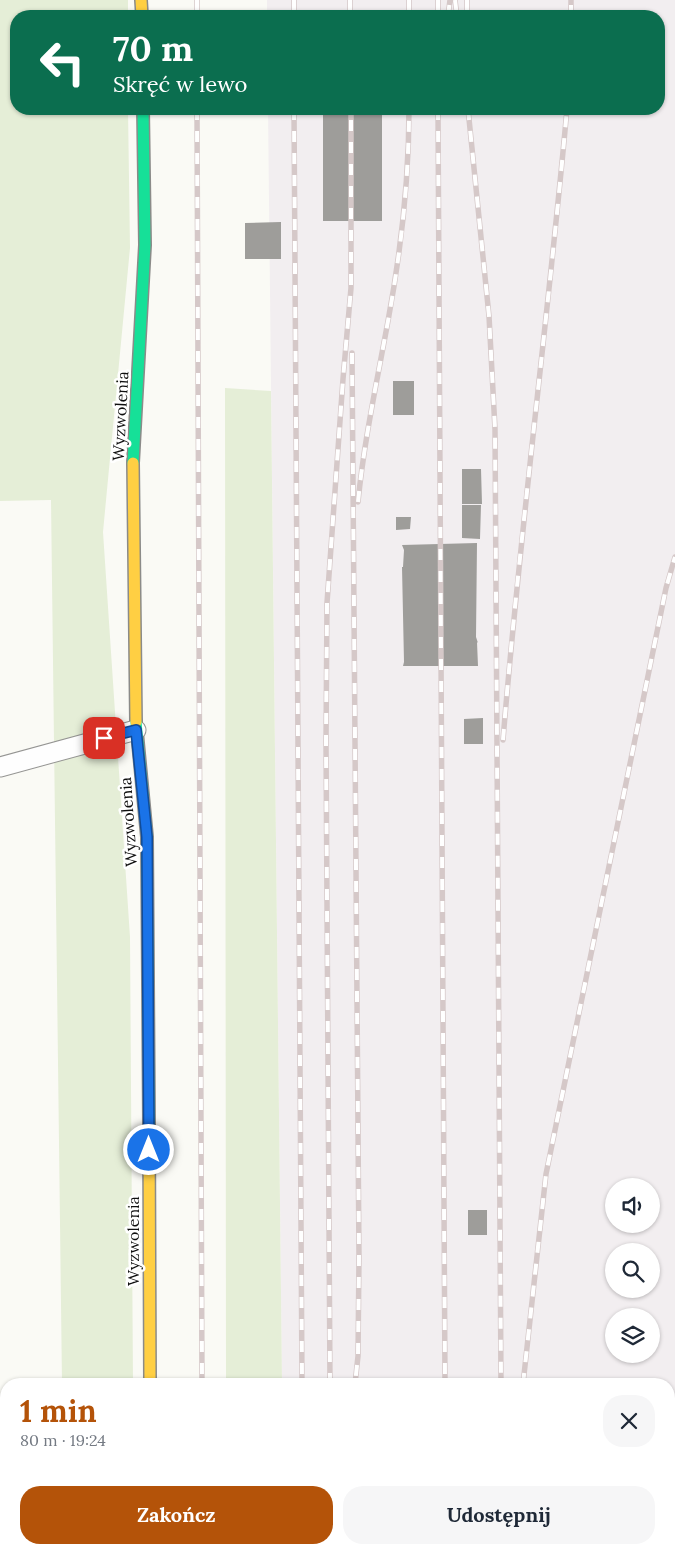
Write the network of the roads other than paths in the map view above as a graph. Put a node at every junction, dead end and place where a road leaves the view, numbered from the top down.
1 (143, 115) edge
2 (136, 730) junction
3 (0, 767) edge
4 (150, 1378) edge

1 - 2 street, Wyzwolenia
2 - 3 lane
2 - 4 street, Wyzwolenia

